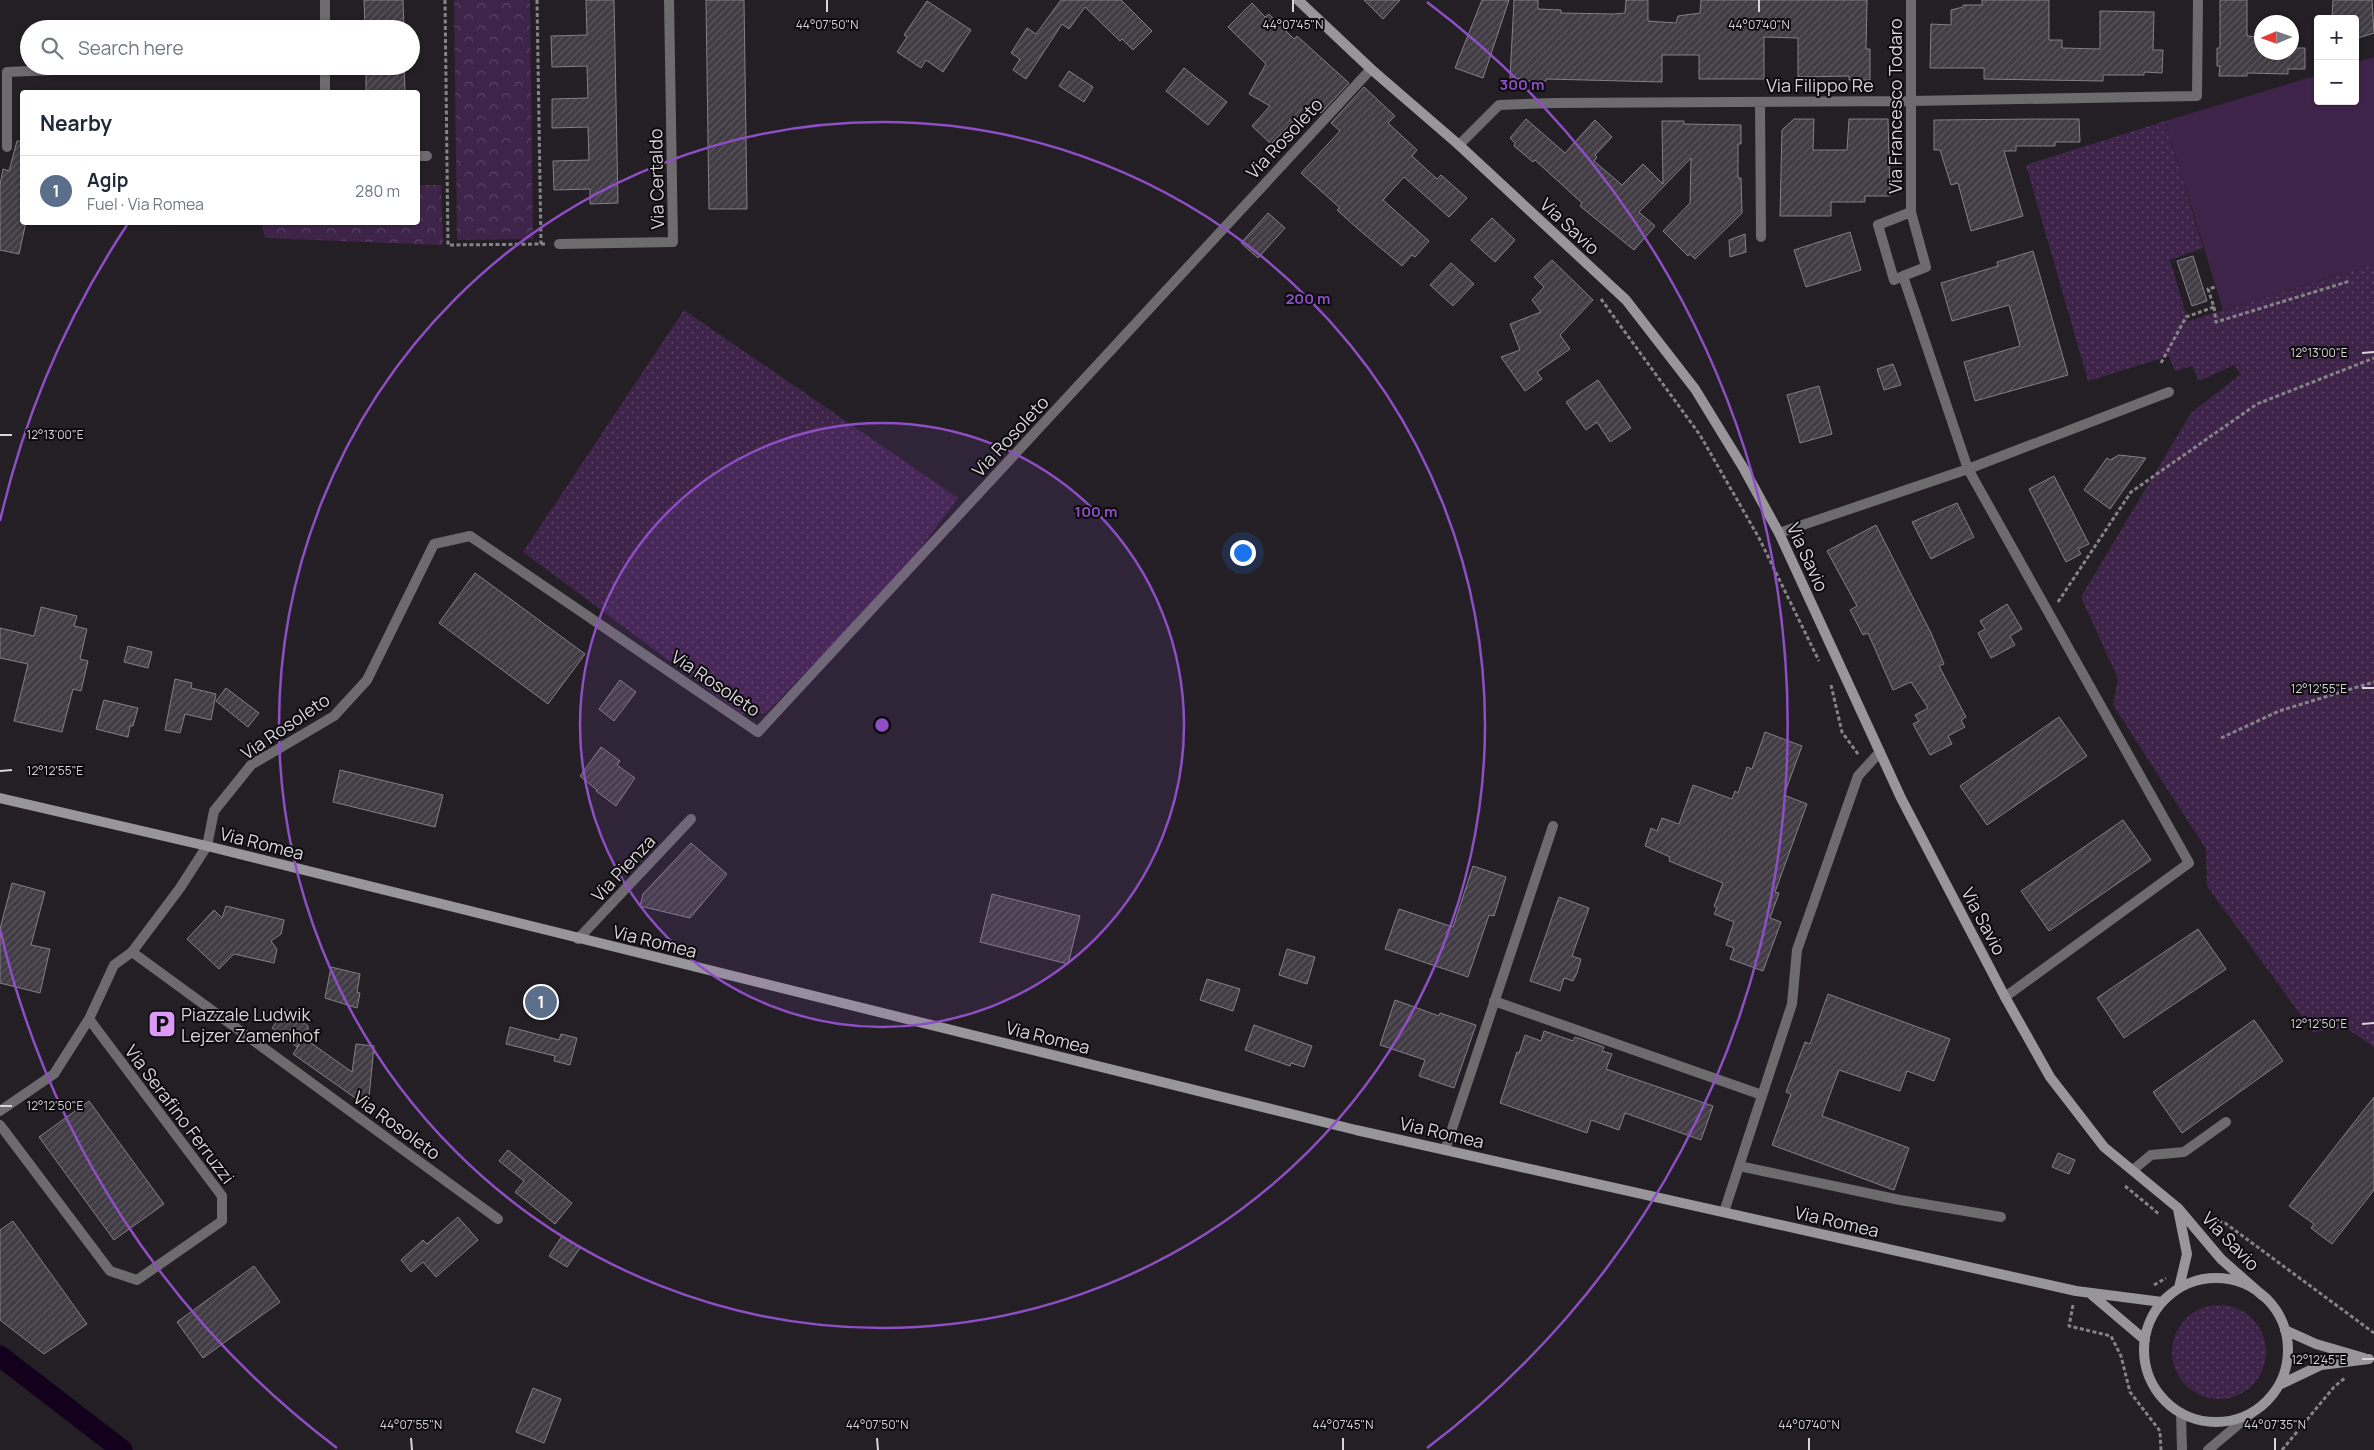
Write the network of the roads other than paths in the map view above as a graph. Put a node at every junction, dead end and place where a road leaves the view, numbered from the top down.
1 (325, 0) edge
2 (668, 0) edge
3 (1298, 0) edge
4 (1911, 0) edge
5 (2198, 0) edge
6 (325, 20) edge
7 (1371, 69) junction
8 (20, 71) edge
9 (325, 75) edge
10 (325, 90) edge
11 (1910, 101) junction
12 (1760, 102) junction
13 (1459, 145) junction
14 (7, 146) dead end
15 (1911, 212) junction
16 (1761, 237) dead end
17 (559, 244) road end
18 (1904, 276) junction
19 (2169, 392) dead end
20 (1968, 469) junction
21 (1779, 533) junction
22 (1880, 752) junction
23 (0, 798) edge
24 (691, 819) dead end
25 (1553, 826) dead end
26 (207, 846) junction
27 (578, 939) junction
28 (132, 952) junction
29 (2005, 997) junction
30 (1494, 1001) junction
31 (88, 1019) junction
32 (1762, 1095) junction
33 (0, 1111) edge
34 (2226, 1122) dead end
35 (0, 1125) edge
36 (1445, 1150) junction
37 (1739, 1166) junction
38 (2133, 1170) junction
39 (2178, 1208) junction
40 (1724, 1212) junction
41 (2001, 1217) dead end
42 (498, 1219) dead end
43 (2179, 1288) junction
44 (2092, 1295) junction
45 (2263, 1296) junction
46 (2162, 1302) junction
47 (2285, 1330) junction
48 (2144, 1340) junction
49 (2372, 1360) edge
50 (2279, 1385) junction
51 (2181, 1413) junction
52 (2252, 1413) junction
53 (2182, 1450) edge
54 (2208, 1450) edge

1 - 6 street
2 - 17 street, Via Certaldo
3 - 7 main road, Via Savio
4 - 11 street, Via Francesco Todaro
5 - 11 street, Via Filippo Re
7 - 13 main road, Via Savio
7 - 26 street, Via Rosoleto
8 - 14 street
9 - 10 street
11 - 12 street, Via Filippo Re
11 - 15 street, Via Francesco Todaro
12 - 13 street, Via Filippo Re
12 - 16 street
13 - 21 main road, Via Savio
15 - 18 street, Via Francesco Todaro
15 - 18 street, Via Francesco Todaro
18 - 20 street
19 - 20 street
20 - 21 street
20 - 29 street
21 - 22 main road, Via Savio
22 - 29 main road, Via Savio
22 - 32 street
23 - 26 main road, Via Romea
24 - 27 street, Via Pienza
25 - 30 street
26 - 27 main road, Via Romea
26 - 28 street, Via Rosoleto
27 - 36 main road, Via Romea
28 - 31 street, Via Rosoleto
28 - 42 street, Via Rosoleto
29 - 38 main road, Via Savio
30 - 32 street
30 - 36 street
31 - 33 street, Via Rosoleto
31 - 35 street, Via Serafino Ferruzzi
32 - 37 street
34 - 38 street
36 - 40 main road, Via Romea
37 - 40 street
37 - 41 street
38 - 39 main road, Via Savio
39 - 43 main road, Via Savio
39 - 45 main road, Via Savio
40 - 44 main road, Via Romea
43 - 45 main road
43 - 46 main road
44 - 46 main road, Via Romea
44 - 48 main road
45 - 47 main road
46 - 48 main road
47 - 49 main road
47 - 50 main road
48 - 51 main road
49 - 50 main road
50 - 52 main road
51 - 52 main road
51 - 53 street
52 - 54 street

